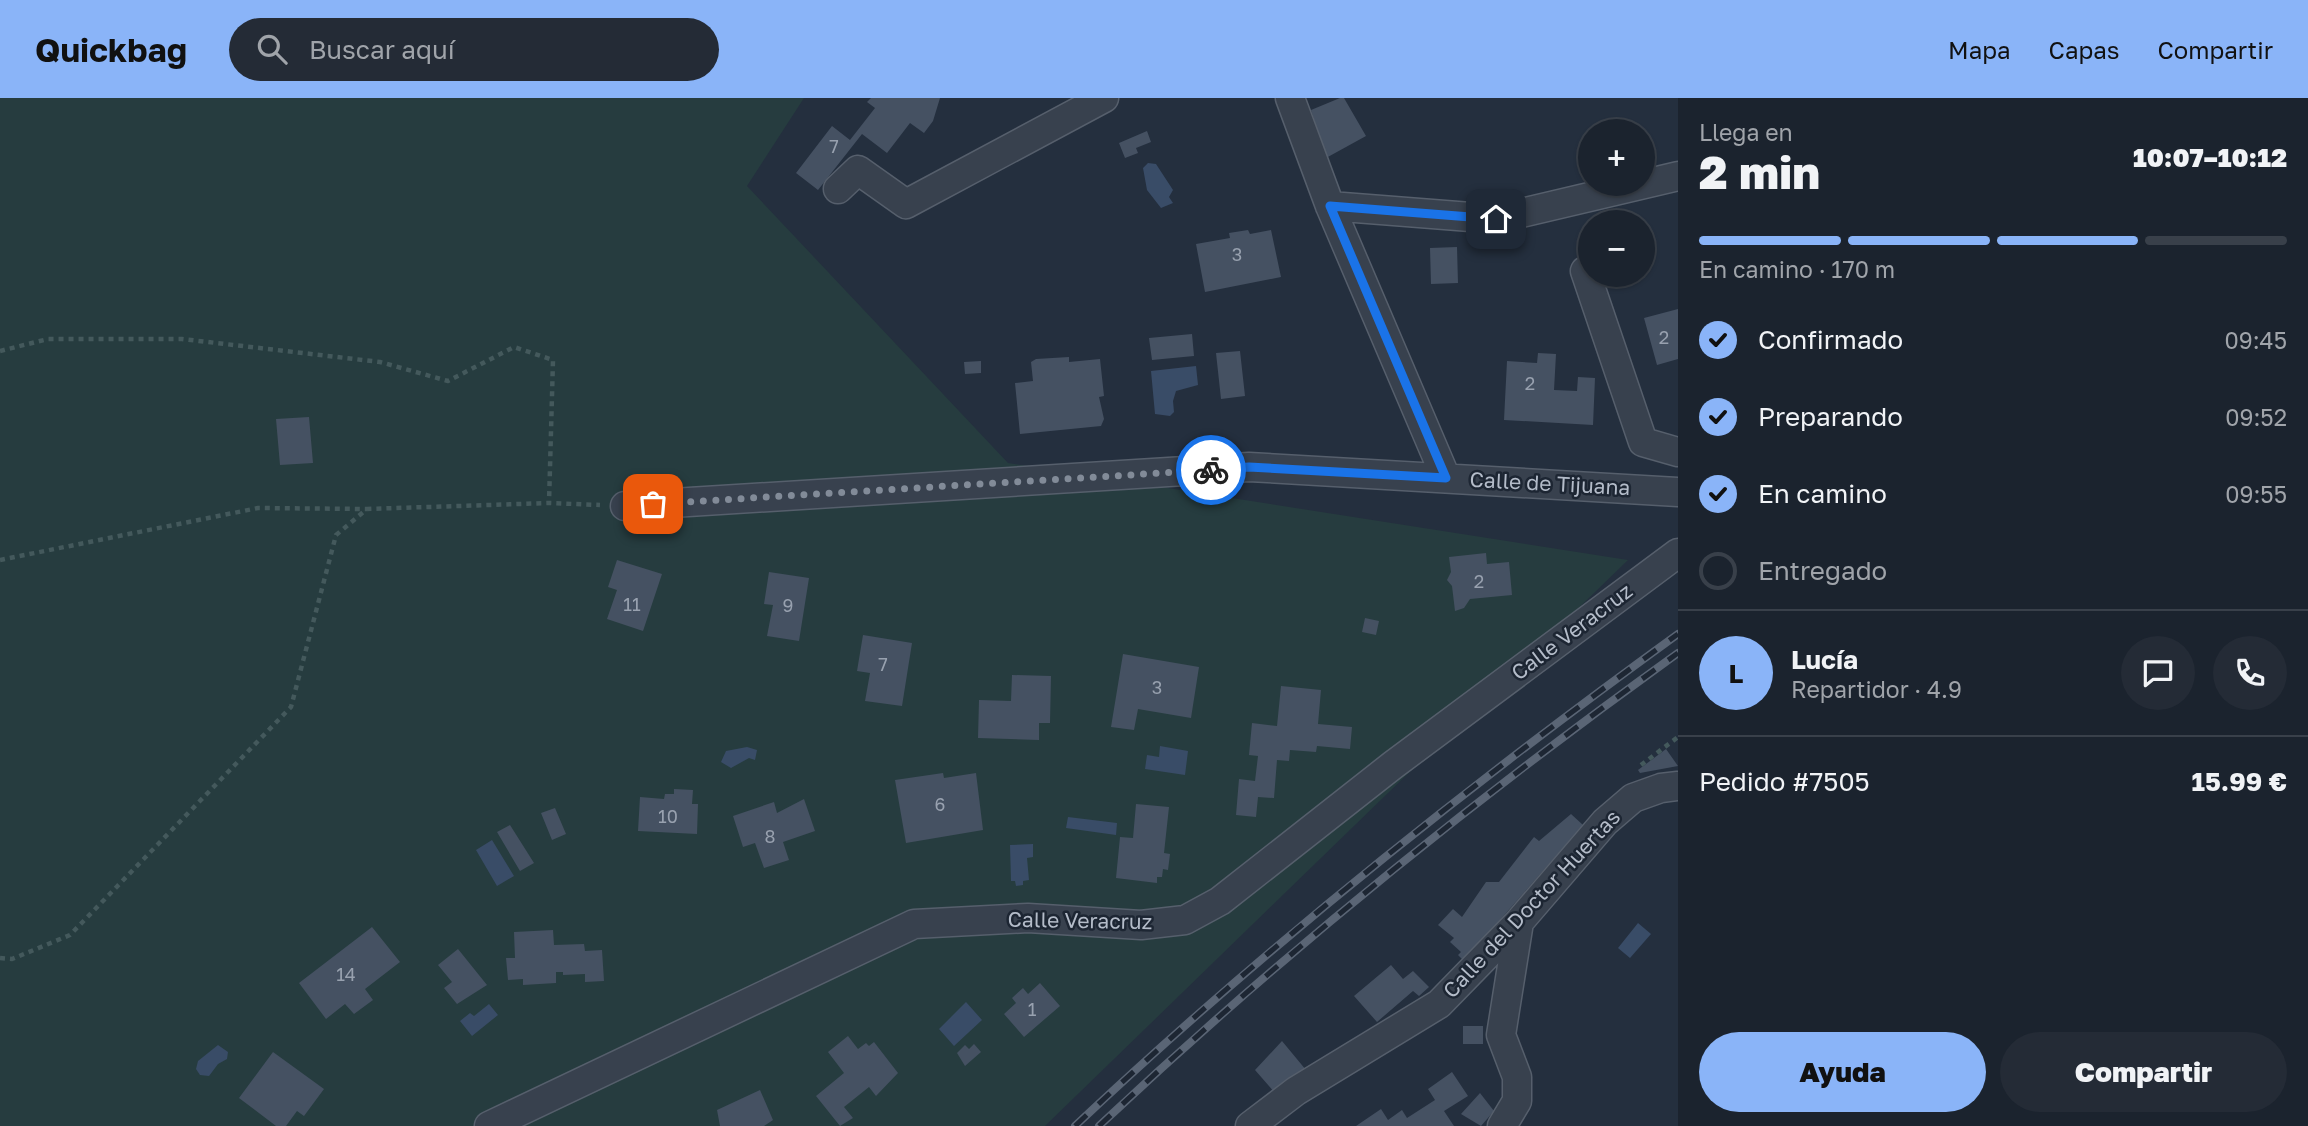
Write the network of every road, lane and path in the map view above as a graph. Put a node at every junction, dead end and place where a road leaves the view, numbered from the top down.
1 (1104, 98) edge
2 (1290, 98) edge
3 (1678, 176) edge
4 (838, 189) dead end
5 (1330, 206) junction
6 (1590, 287) edge
7 (0, 351) edge
8 (1678, 452) edge
9 (1446, 478) junction
10 (1678, 492) edge
11 (549, 503) junction
12 (625, 506) joint
13 (368, 509) junction
14 (1678, 553) edge
15 (0, 561) edge
16 (1678, 786) edge
17 (1519, 922) junction
18 (0, 958) edge
19 (489, 1126) edge
20 (1250, 1126) edge
21 (1502, 1126) edge

1 - 4 street
2 - 5 street
3 - 5 street
5 - 9 street
6 - 8 street
7 - 11 path
9 - 10 street, Calle de Tijuana
9 - 12 street, Calle de Tijuana
11 - 12 path
11 - 13 path
13 - 15 path
13 - 18 path
14 - 19 street, Calle Veracruz
16 - 17 street, Calle del Doctor Huertas
17 - 20 street, Calle del Doctor Huertas
17 - 21 street

